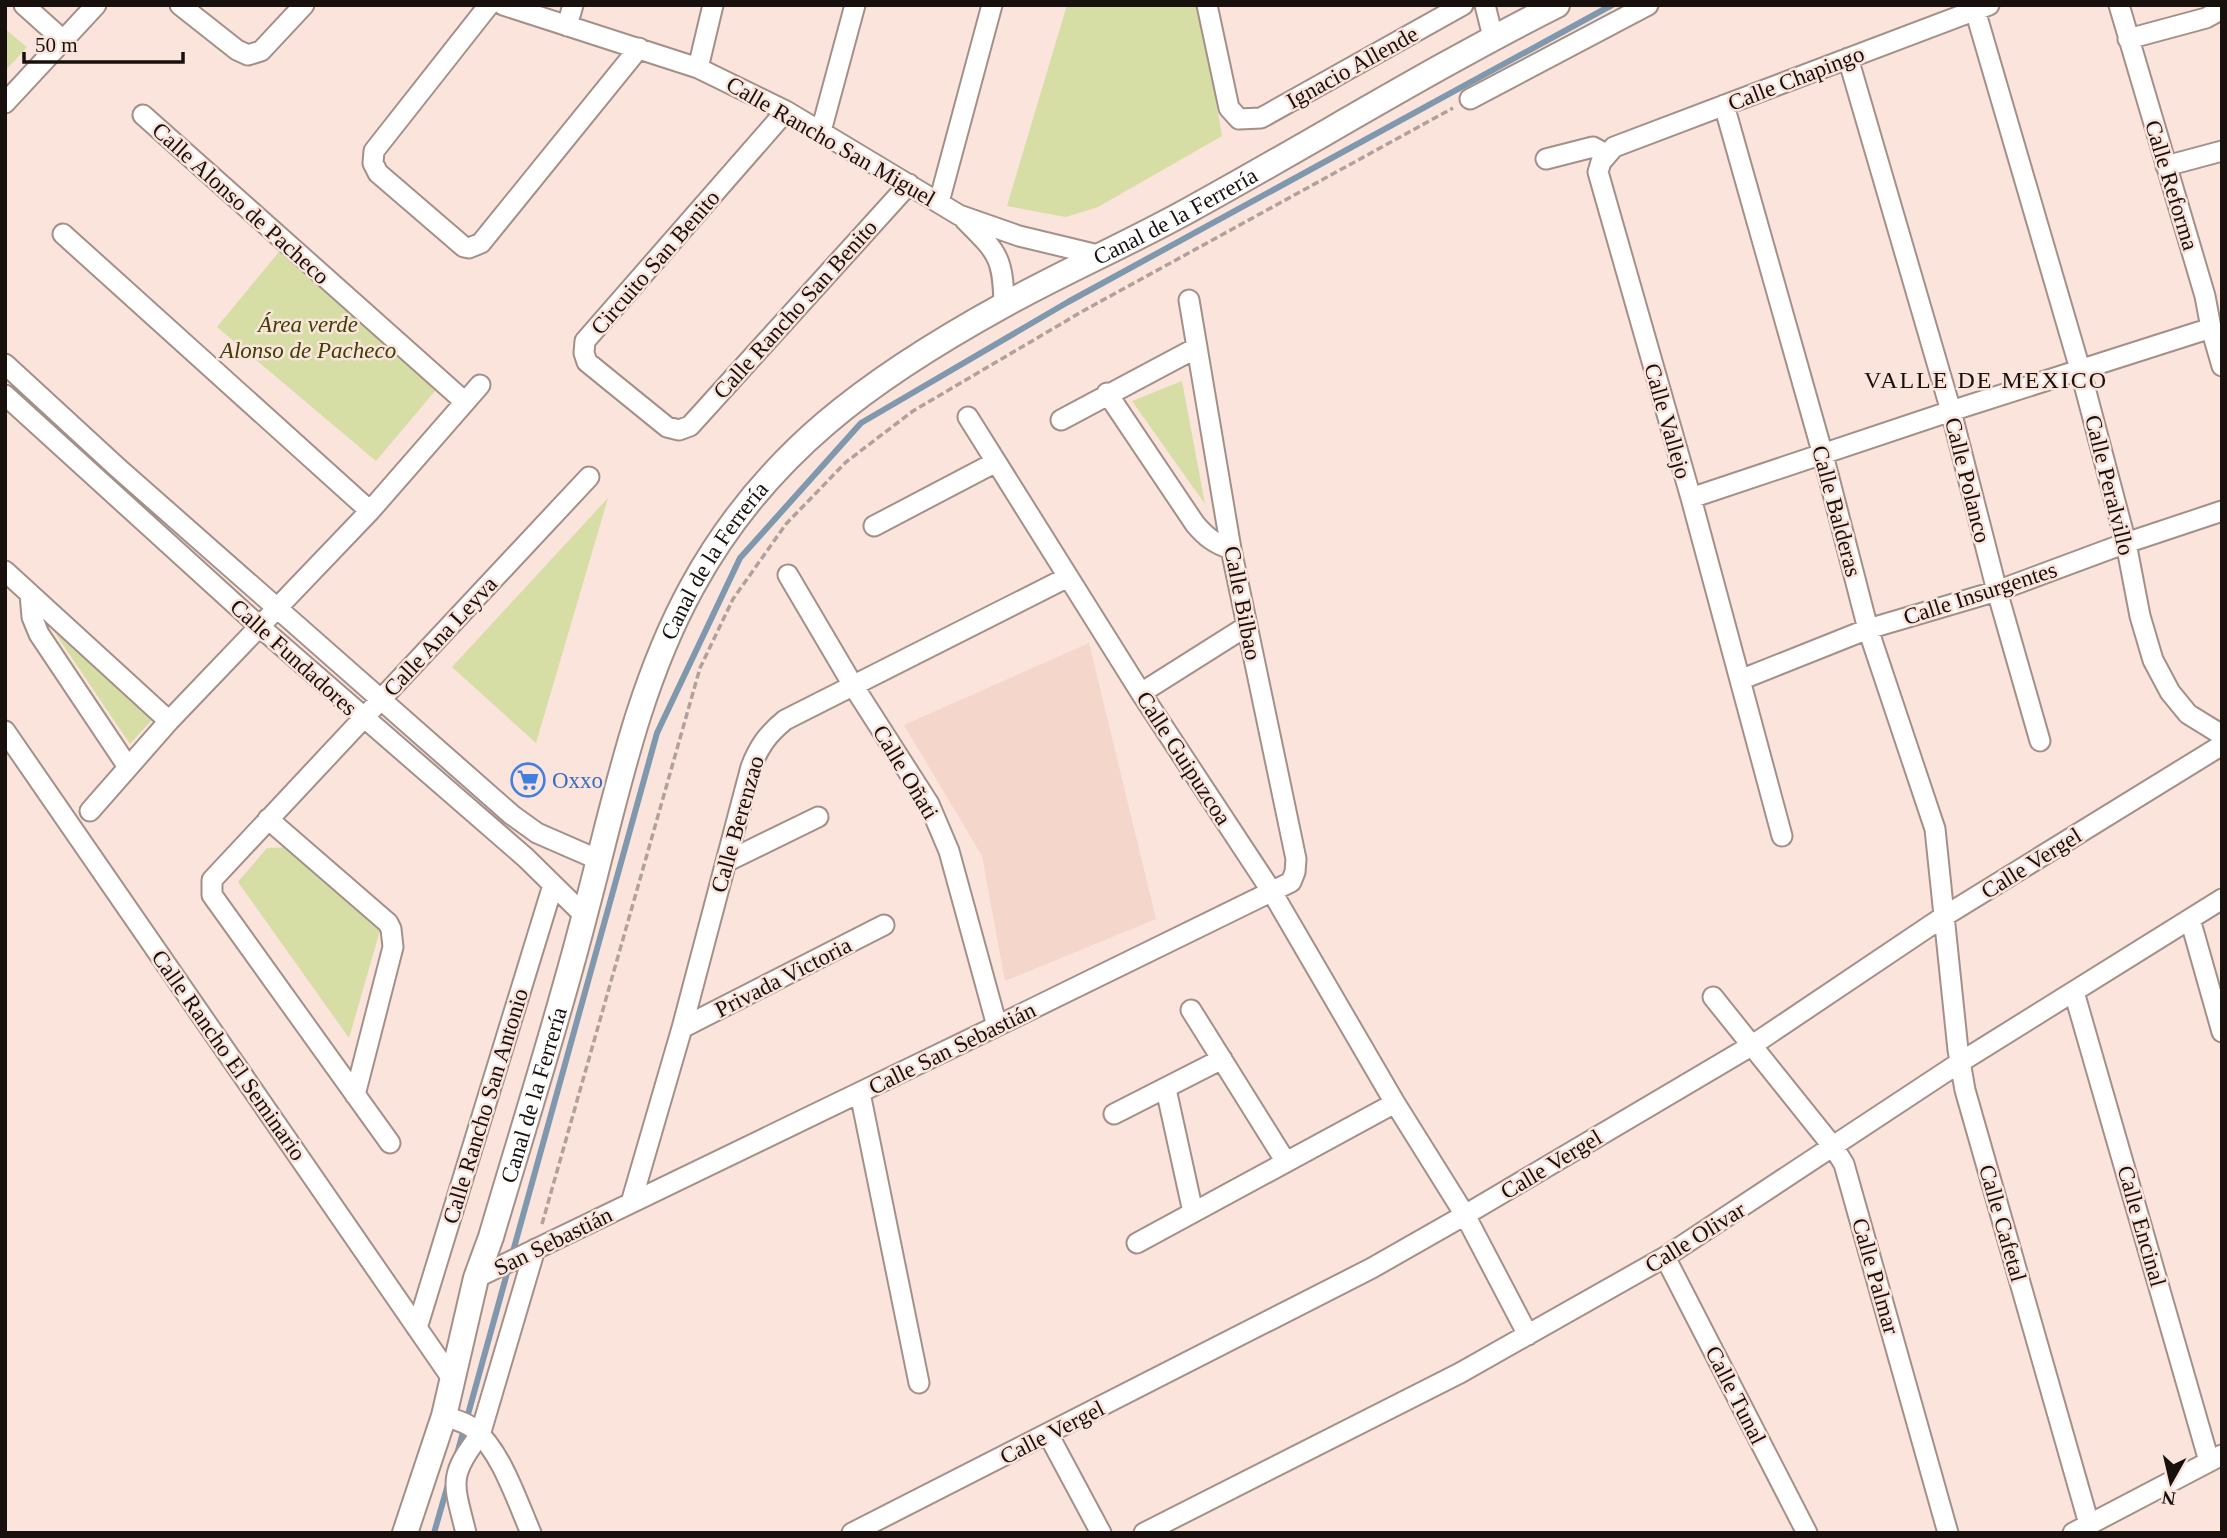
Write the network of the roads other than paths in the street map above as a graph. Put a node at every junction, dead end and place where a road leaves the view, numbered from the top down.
1 (24, 5) edge
2 (96, 5) edge
3 (180, 5) edge
4 (304, 5) edge
5 (489, 5) edge
6 (503, 5) edge
7 (573, 5) edge
8 (713, 5) edge
9 (855, 5) edge
10 (992, 5) edge
11 (1207, 5) edge
12 (1462, 5) edge
13 (1485, 5) edge
14 (1557, 5) edge
15 (1648, 5) edge
16 (2119, 5) edge
17 (1982, 7) edge
18 (2222, 9) edge
19 (567, 26) junction
20 (1493, 37) junction
21 (2128, 39) junction
22 (63, 40) junction
23 (639, 48) junction
24 (1848, 58) junction
25 (698, 68) junction
26 (1470, 99) road end
27 (5, 103) edge
28 (1724, 105) junction
29 (786, 111) junction
30 (143, 115) dead end
31 (821, 131) junction
32 (2222, 151) edge
33 (1603, 158) junction
34 (1546, 159) dead end
35 (2166, 166) junction
36 (909, 184) junction
37 (939, 202) junction
38 (959, 215) junction
39 (63, 234) dead end
40 (1102, 256) junction
41 (2213, 293) edge
42 (1189, 300) dead end
43 (1004, 304) junction
44 (2211, 328) junction
45 (1196, 348) junction
46 (5, 364) edge
47 (2222, 366) edge
48 (2080, 369) junction
49 (480, 385) dead end
50 (1107, 393) junction
51 (5, 396) edge
52 (464, 402) junction
53 (1951, 411) junction
54 (968, 417) dead end
55 (1061, 420) dead end
56 (679, 430) joint
57 (1823, 456) junction
58 (996, 462) junction
59 (118, 468) junction
60 (589, 477) dead end
61 (103, 484) junction
62 (1691, 498) junction
63 (370, 511) junction
64 (2222, 511) edge
65 (874, 526) dead end
66 (2126, 543) junction
67 (1231, 549) junction
68 (5, 571) edge
69 (788, 575) dead end
70 (1068, 576) junction
71 (1997, 591) junction
72 (30, 594) junction
73 (278, 606) junction
74 (260, 626) junction
75 (1247, 626) junction
76 (1868, 629) junction
77 (1740, 680) junction
78 (853, 687) junction
79 (1141, 693) junction
80 (380, 700) junction
81 (363, 718) junction
82 (169, 721) junction
83 (5, 731) edge
84 (2222, 735) edge
85 (2040, 741) dead end
86 (2222, 745) edge
87 (128, 767) junction
88 (90, 811) dead end
89 (818, 817) dead end
90 (268, 819) junction
91 (1782, 836) dead end
92 (599, 860) junction
93 (726, 862) junction
94 (553, 885) junction
95 (1272, 892) junction
96 (2222, 900) edge
97 (585, 916) junction
98 (1943, 917) junction
99 (2190, 919) junction
100 (884, 925) dead end
101 (2074, 992) junction
102 (1713, 997) dead end
103 (1191, 1010) dead end
104 (998, 1026) junction
105 (682, 1028) junction
106 (2222, 1032) edge
107 (1751, 1046) junction
108 (1222, 1059) junction
109 (1959, 1063) junction
110 (1166, 1088) junction
111 (860, 1093) junction
112 (355, 1095) junction
113 (1395, 1103) junction
114 (1114, 1114) dead end
115 (390, 1143) dead end
116 (1834, 1148) junction
117 (1286, 1162) junction
118 (631, 1203) junction
119 (1194, 1212) junction
120 (1465, 1215) junction
121 (1137, 1242) dead end
122 (535, 1250) junction
123 (1665, 1257) junction
124 (476, 1278) junction
125 (417, 1328) junction
126 (1528, 1335) junction
127 (453, 1380) junction
128 (919, 1383) dead end
129 (462, 1424) junction
130 (1048, 1434) junction
131 (2216, 1458) edge
132 (2081, 1529) edge
133 (405, 1533) edge
134 (466, 1533) edge
135 (531, 1533) edge
136 (852, 1533) edge
137 (1101, 1533) edge
138 (1144, 1533) edge
139 (1807, 1533) edge
140 (1948, 1533) edge

1 - 22 street
2 - 22 street
3 - 4 street
5 - 23 street
6 - 19 street, Calle Rancho San Miguel
7 - 19 street
8 - 25 street
9 - 31 street
10 - 37 street
11 - 12 street, Ignacio Allende
13 - 20 street
14 - 20 street, Canal de la Ferrería
15 - 26 street
16 - 21 street, Calle Reforma
17 - 24 street, Calle Chapingo
17 - 48 street, Calle Peralvillo
18 - 21 street
19 - 23 street, Calle Rancho San Miguel
20 - 40 street, Canal de la Ferrería
21 - 35 street, Calle Reforma
22 - 27 street
23 - 25 street, Calle Rancho San Miguel
24 - 28 street, Calle Chapingo
24 - 53 street, Calle Polanco
25 - 29 street, Calle Rancho San Miguel
28 - 33 street, Calle Chapingo
28 - 57 street, Calle Balderas
29 - 31 street, Calle Rancho San Miguel
29 - 56 street, Circuito San Benito
30 - 52 street, Calle Alonso de Pacheco
31 - 36 street, Calle Rancho San Miguel
32 - 35 street
33 - 34 street
33 - 62 street, Calle Vallejo
35 - 41 street, Calle Reforma
36 - 37 street, Calle Rancho San Miguel
36 - 56 street, Calle Rancho San Benito
37 - 38 street, Calle Rancho San Miguel
38 - 40 street, Calle Rancho San Miguel
38 - 43 street, Calle Rancho San Miguel
39 - 63 street
40 - 43 street, Canal de la Ferrería
41 - 44 street, Calle Reforma
42 - 45 street, Calle Bilbao
43 - 92 street, Canal de la Ferrería
44 - 47 street, Calle Reforma
44 - 48 street
45 - 50 street
45 - 67 street, Calle Bilbao
46 - 59 street, Calle Fundadores
48 - 53 street
48 - 66 street, Calle Peralvillo
49 - 52 street
50 - 55 street
50 - 67 street
51 - 61 street, Calle Fundadores
52 - 63 street
53 - 57 street
53 - 71 street, Calle Polanco
54 - 58 street, Calle Guipuzcoa
57 - 62 street
57 - 76 street, Calle Balderas
58 - 65 street
58 - 70 street, Calle Guipuzcoa
59 - 61 street
59 - 73 street, Calle Fundadores
60 - 80 street, Calle Ana Leyva
61 - 74 street, Calle Fundadores
62 - 77 street, Calle Vallejo
63 - 73 street
64 - 66 street, Calle Insurgentes
66 - 71 street, Calle Insurgentes
66 - 84 street, Calle Peralvillo
67 - 75 street, Calle Bilbao
68 - 72 street
69 - 78 street, Calle Oñati
70 - 78 street, Calle Berenzao
70 - 79 street, Calle Guipuzcoa
71 - 76 street, Calle Insurgentes
71 - 85 street, Calle Polanco
72 - 82 street
72 - 87 street
73 - 74 street
73 - 80 street, Calle Fundadores
74 - 81 street, Calle Fundadores
74 - 82 street
75 - 79 street
75 - 95 street, Calle Bilbao
76 - 77 street, Calle Insurgentes
76 - 98 street, Calle Balderas
77 - 91 street, Calle Vallejo
78 - 93 street, Calle Berenzao
78 - 104 street, Calle Oñati
79 - 95 street, Calle Guipuzcoa
80 - 81 street, Calle Ana Leyva
80 - 92 street, Calle Fundadores
81 - 90 street, Calle Ana Leyva
81 - 94 street, Calle Fundadores
82 - 87 street
83 - 125 street, Calle Rancho El Seminario
86 - 98 street, Calle Vergel
87 - 88 street
89 - 93 street
90 - 112 street
90 - 112 street, Calle Ana Leyva
92 - 97 street, Canal de la Ferrería
93 - 105 street, Calle Berenzao
94 - 97 street, Calle Fundadores
94 - 125 street, Calle Rancho San Antonio
95 - 104 street, Calle San Sebastián
95 - 113 street, Calle Guipuzcoa
96 - 99 street, Calle Olivar
97 - 124 street, Canal de la Ferrería
98 - 107 street, Calle Vergel
98 - 109 street, Calle Cafetal
99 - 101 street, Calle Olivar
99 - 106 street
100 - 105 street, Privada Victoria
101 - 109 street, Calle Olivar
101 - 131 street, Calle Encinal
102 - 107 street, Calle Palmar
103 - 108 street
104 - 111 street, Calle San Sebastián
105 - 118 street, Calle Berenzao
107 - 116 street, Calle Palmar
107 - 120 street, Calle Vergel
108 - 110 street
108 - 117 street
109 - 116 street, Calle Olivar
109 - 132 street, Calle Cafetal
110 - 114 street
110 - 119 street
111 - 118 street, Calle San Sebastián
111 - 128 street
112 - 115 street
113 - 117 street
113 - 120 street, Calle Guipuzcoa
116 - 123 street, Calle Olivar
116 - 140 street, Calle Palmar
117 - 119 street
118 - 122 street, San Sebastián
119 - 121 street
120 - 126 street, Calle Guipuzcoa
120 - 130 street, Calle Vergel
122 - 124 street, San Sebastián
122 - 129 street
123 - 126 street, Calle Olivar
123 - 139 street, Calle Tunal
124 - 127 street, Canal de la Ferrería
125 - 127 street, Calle Rancho El Seminario
126 - 138 street, Calle Olivar
127 - 129 street, Canal de la Ferrería
129 - 133 street, Canal de la Ferrería
129 - 134 street
129 - 135 street
130 - 136 street, Calle Vergel
130 - 137 street
131 - 132 street

